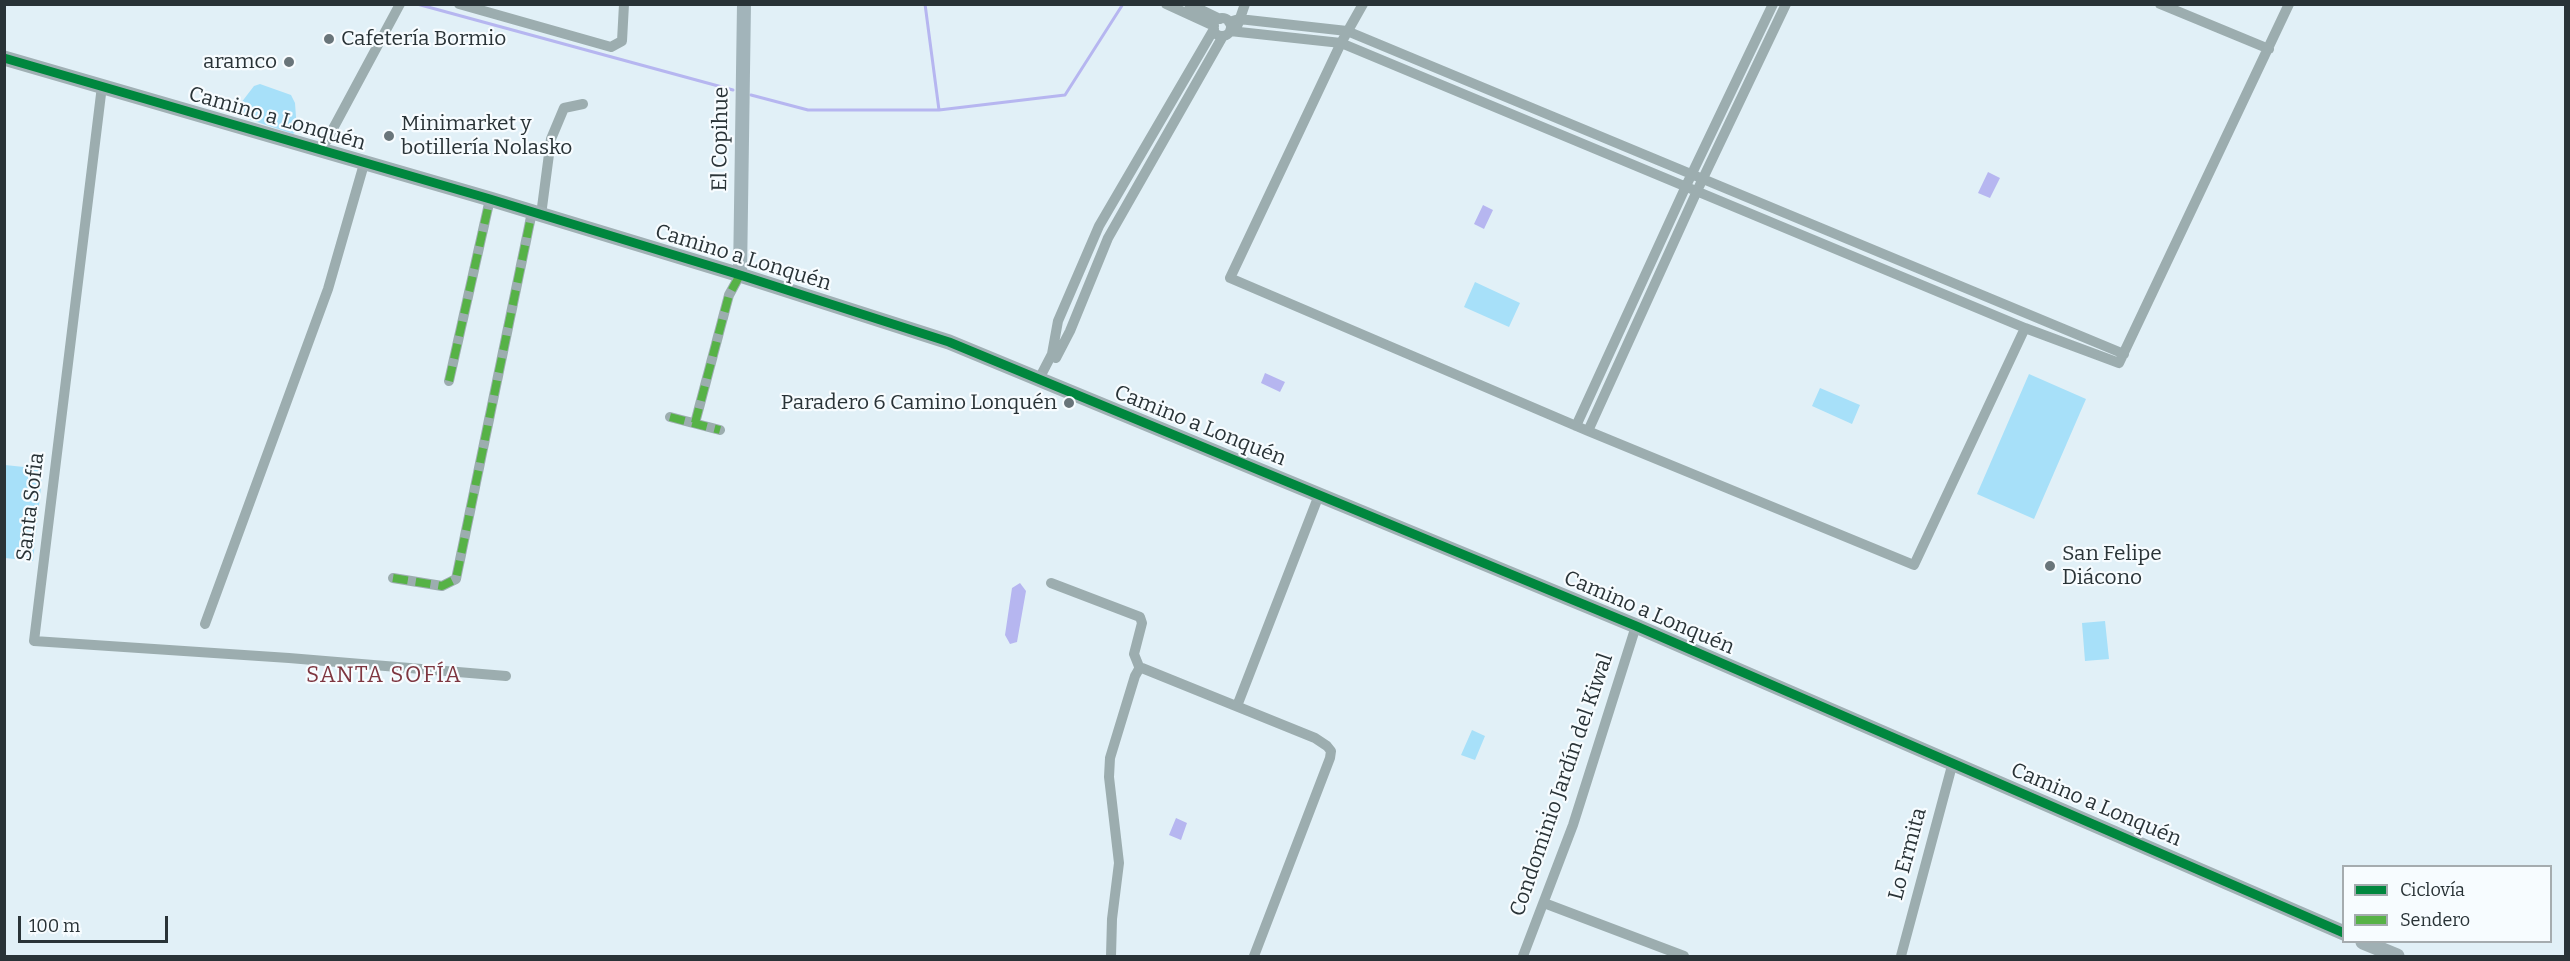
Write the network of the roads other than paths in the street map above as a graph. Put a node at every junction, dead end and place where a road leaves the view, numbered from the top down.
1 (400, 4) edge
2 (459, 4) edge
3 (624, 4) edge
4 (744, 4) edge
5 (1166, 4) edge
6 (1189, 4) edge
7 (1245, 4) edge
8 (1363, 4) edge
9 (1773, 4) edge
10 (1786, 4) edge
11 (2160, 4) edge
12 (2289, 4) edge
13 (1226, 27) junction
14 (1347, 32) junction
15 (1341, 43) junction
16 (2269, 49) junction
17 (4, 58) edge
18 (102, 86) junction
19 (583, 104) dead end
20 (321, 151) junction
21 (364, 164) junction
22 (1692, 174) junction
23 (1703, 179) junction
24 (1686, 186) junction
25 (1697, 191) junction
26 (490, 199) junction
27 (537, 214) junction
28 (740, 275) junction
29 (2025, 328) junction
30 (2122, 358) junction
31 (1043, 380) junction
32 (449, 381) dead end
33 (670, 417) dead end
34 (695, 423) junction
35 (1576, 426) junction
36 (720, 430) dead end
37 (1588, 431) junction
38 (1319, 495) junction
39 (393, 578) dead end
40 (1051, 583) dead end
41 (205, 624) dead end
42 (1636, 626) junction
43 (1140, 669) junction
44 (506, 676) dead end
45 (1238, 706) junction
46 (1953, 762) junction
47 (1544, 903) junction
48 (2342, 933) edge
49 (2365, 943) edge
50 (1111, 957) edge
51 (1254, 957) edge
52 (1523, 957) edge
53 (1684, 957) edge
54 (1901, 957) edge
55 (2397, 957) edge

1 - 20 street
2 - 3 street
4 - 28 main road, El Copihue
5 - 13 street
6 - 13 street
7 - 13 street
8 - 14 street
9 - 22 street
10 - 23 street
11 - 16 street
12 - 16 street
13 - 14 street
13 - 15 street
13 - 31 street
14 - 15 street
14 - 22 street
15 - 24 street
15 - 35 street
16 - 30 street
17 - 18 main road, Camino a Lonquén
18 - 20 main road, Camino a Lonquén
18 - 44 street, Santa Sofia
19 - 27 street
20 - 21 main road, Camino a Lonquén
21 - 26 main road, Camino a Lonquén
21 - 41 street
22 - 23 street
22 - 24 street
23 - 25 street
23 - 30 street
24 - 25 street
24 - 35 street
25 - 29 street
25 - 37 street
26 - 27 main road, Camino a Lonquén
26 - 32 street
27 - 28 main road, Camino a Lonquén
27 - 39 street
28 - 31 main road, Camino a Lonquén
28 - 34 street
29 - 30 street
29 - 37 street
31 - 38 main road, Camino a Lonquén
33 - 34 street
34 - 36 street
35 - 37 street
38 - 42 main road, Camino a Lonquén
38 - 45 street
40 - 43 street
42 - 46 main road, Camino a Lonquén
42 - 47 street, Condominio Jardín del Kiwal
43 - 45 street
43 - 50 street
45 - 51 street
46 - 48 main road, Camino a Lonquén
46 - 54 street, Lo Ermita
47 - 52 street, Condominio Jardín del Kiwal
47 - 53 street
49 - 55 main road

